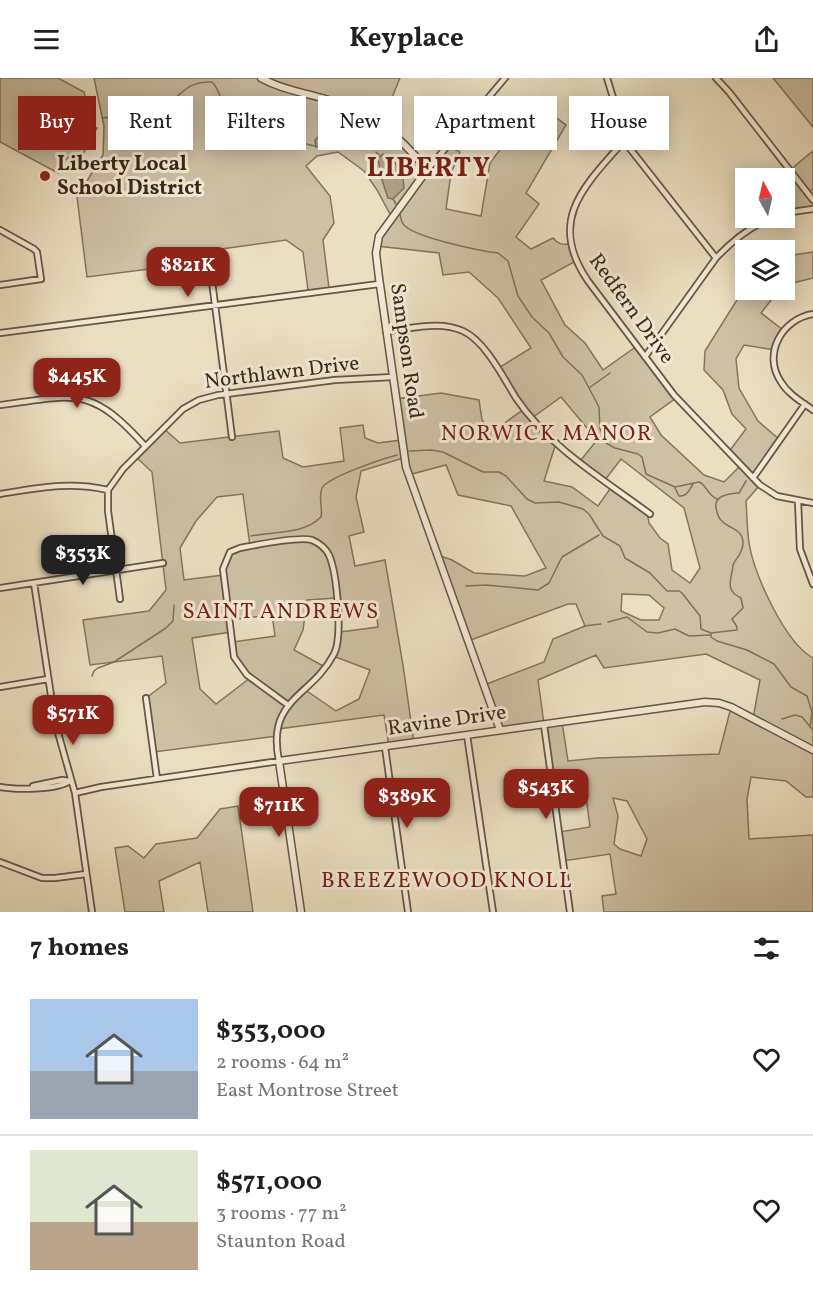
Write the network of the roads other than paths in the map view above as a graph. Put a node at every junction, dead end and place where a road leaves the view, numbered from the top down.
1 (261, 78) edge
2 (505, 78) edge
3 (607, 78) edge
4 (716, 78) edge
5 (613, 96) edge
6 (617, 150) edge
7 (631, 150) edge
8 (427, 170) junction
9 (813, 200) edge
10 (813, 209) edge
11 (795, 211) edge
12 (752, 228) edge
13 (0, 230) edge
14 (716, 258) junction
15 (210, 266) dead end
16 (380, 284) junction
17 (0, 285) edge
18 (215, 306) junction
19 (813, 314) edge
20 (386, 332) junction
21 (0, 333) edge
22 (645, 357) junction
23 (393, 378) junction
24 (227, 394) junction
25 (805, 404) junction
26 (0, 405) edge
27 (813, 410) edge
28 (232, 437) dead end
29 (145, 446) junction
30 (753, 478) junction
31 (108, 490) junction
32 (0, 494) edge
33 (798, 501) junction
34 (813, 503) edge
35 (650, 514) dead end
36 (164, 563) dead end
37 (116, 570) junction
38 (34, 583) junction
39 (813, 584) edge
40 (0, 588) edge
41 (120, 599) dead end
42 (48, 679) junction
43 (0, 687) edge
44 (146, 698) dead end
45 (288, 705) junction
46 (544, 725) junction
47 (500, 730) junction
48 (467, 735) junction
49 (385, 747) junction
50 (813, 750) edge
51 (279, 761) junction
52 (157, 778) junction
53 (70, 781) junction
54 (0, 787) edge
55 (75, 793) junction
56 (0, 862) edge
57 (86, 874) junction
58 (92, 912) edge
59 (301, 912) edge
60 (408, 912) edge
61 (493, 912) edge
62 (570, 912) edge

1 - 8 street
2 - 8 street
3 - 5 street
4 - 9 street
6 - 22 street, Redfern Drive
7 - 14 street
8 - 16 street, Sampson Road
10 - 11 street
12 - 14 street
13 - 17 street
14 - 22 street
15 - 18 street
16 - 18 street
16 - 20 street, Sampson Road
18 - 21 street
18 - 24 street
19 - 25 street
20 - 23 street, Sampson Road
20 - 35 street
22 - 30 street, Redfern Drive
23 - 24 street, Northlawn Drive
23 - 47 street, Sampson Road
24 - 28 street
24 - 29 street, Northlawn Drive
25 - 27 street
25 - 30 street
26 - 29 street
29 - 31 street, Northlawn Drive
30 - 33 street, Redfern Drive
31 - 32 street
31 - 37 street
33 - 34 street, Redfern Drive
33 - 39 street
36 - 37 street
37 - 38 street
37 - 41 street
38 - 40 street
38 - 42 street
42 - 43 street
42 - 53 street
44 - 52 street
45 - 45 street
45 - 51 street
46 - 47 street, Ravine Drive
46 - 50 street, Ravine Drive
46 - 62 street
47 - 48 street, Ravine Drive
48 - 49 street, Ravine Drive
48 - 61 street
49 - 51 street, Ravine Drive
49 - 60 street
51 - 52 street, Ravine Drive
51 - 59 street
52 - 55 street, Ravine Drive
53 - 54 street
53 - 55 street
55 - 57 street
56 - 57 street
57 - 58 street

